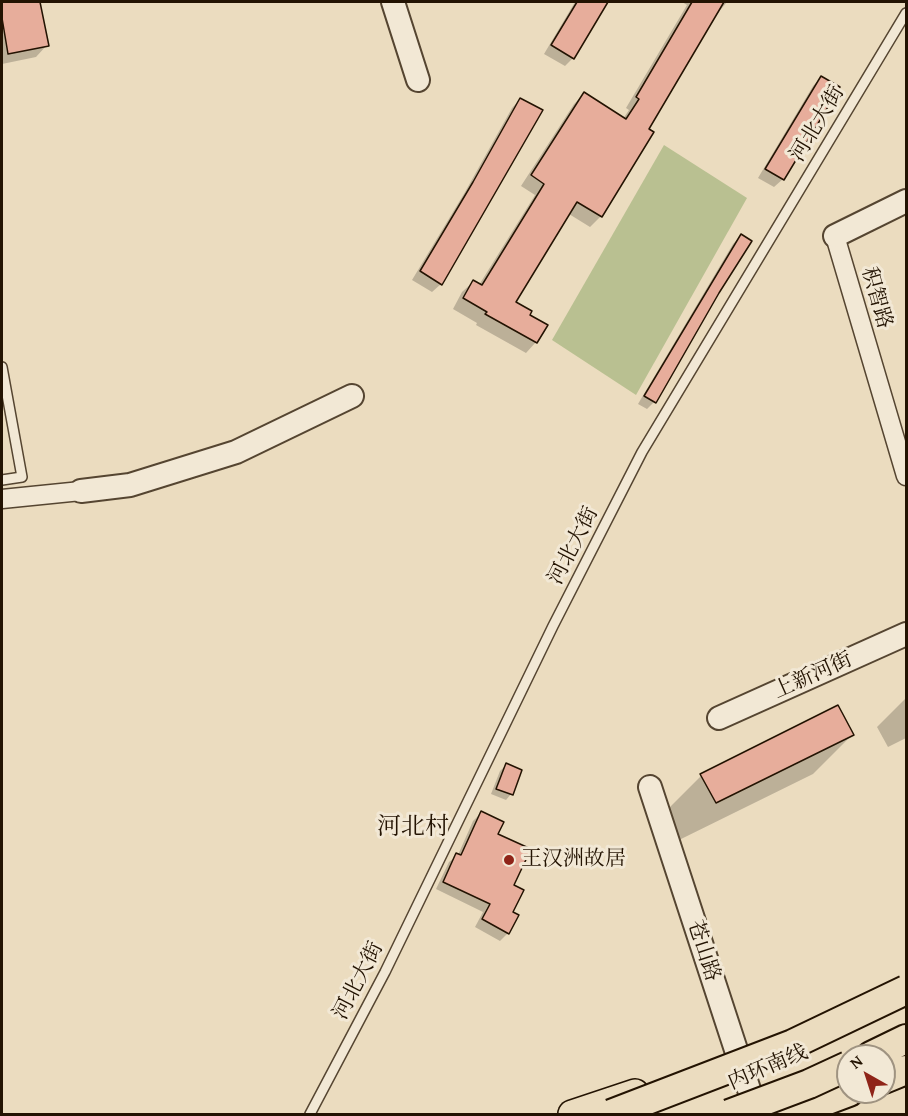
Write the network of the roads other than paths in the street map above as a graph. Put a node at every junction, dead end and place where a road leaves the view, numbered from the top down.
1 (393, 2) edge
2 (906, 13) edge
3 (418, 80) dead end
4 (906, 201) edge
5 (835, 236) joint
6 (2, 367) edge
7 (352, 396) dead end
8 (906, 476) edge
9 (2, 480) edge
10 (81, 491) joint
11 (2, 499) edge
12 (906, 634) edge
13 (719, 718) dead end
14 (650, 788) dead end
15 (906, 991) edge
16 (906, 1010) edge
17 (730, 1059) junction
18 (836, 1072) edge
19 (836, 1084) edge
20 (836, 1097) edge
21 (310, 1114) edge
22 (572, 1114) edge
23 (611, 1114) edge
24 (626, 1114) edge
25 (729, 1114) edge
26 (742, 1114) edge
27 (757, 1114) edge
28 (767, 1114) edge
29 (790, 1114) edge

1 - 3 street
2 - 21 lane, 河北大街
4 - 5 street
5 - 8 street, 积智路
6 - 9 lane
7 - 10 street
10 - 11 street
12 - 13 street, 上新河街
14 - 17 street, 苍山路
15 - 17 main road
15 - 23 highway, bridge
16 - 24 highway, 内环南线
17 - 22 main road
17 - 26 street, 苍山路
17 - 27 street, 苍山路
18 - 25 highway, 内环南线, bridge
19 - 28 main road
20 - 29 highway

